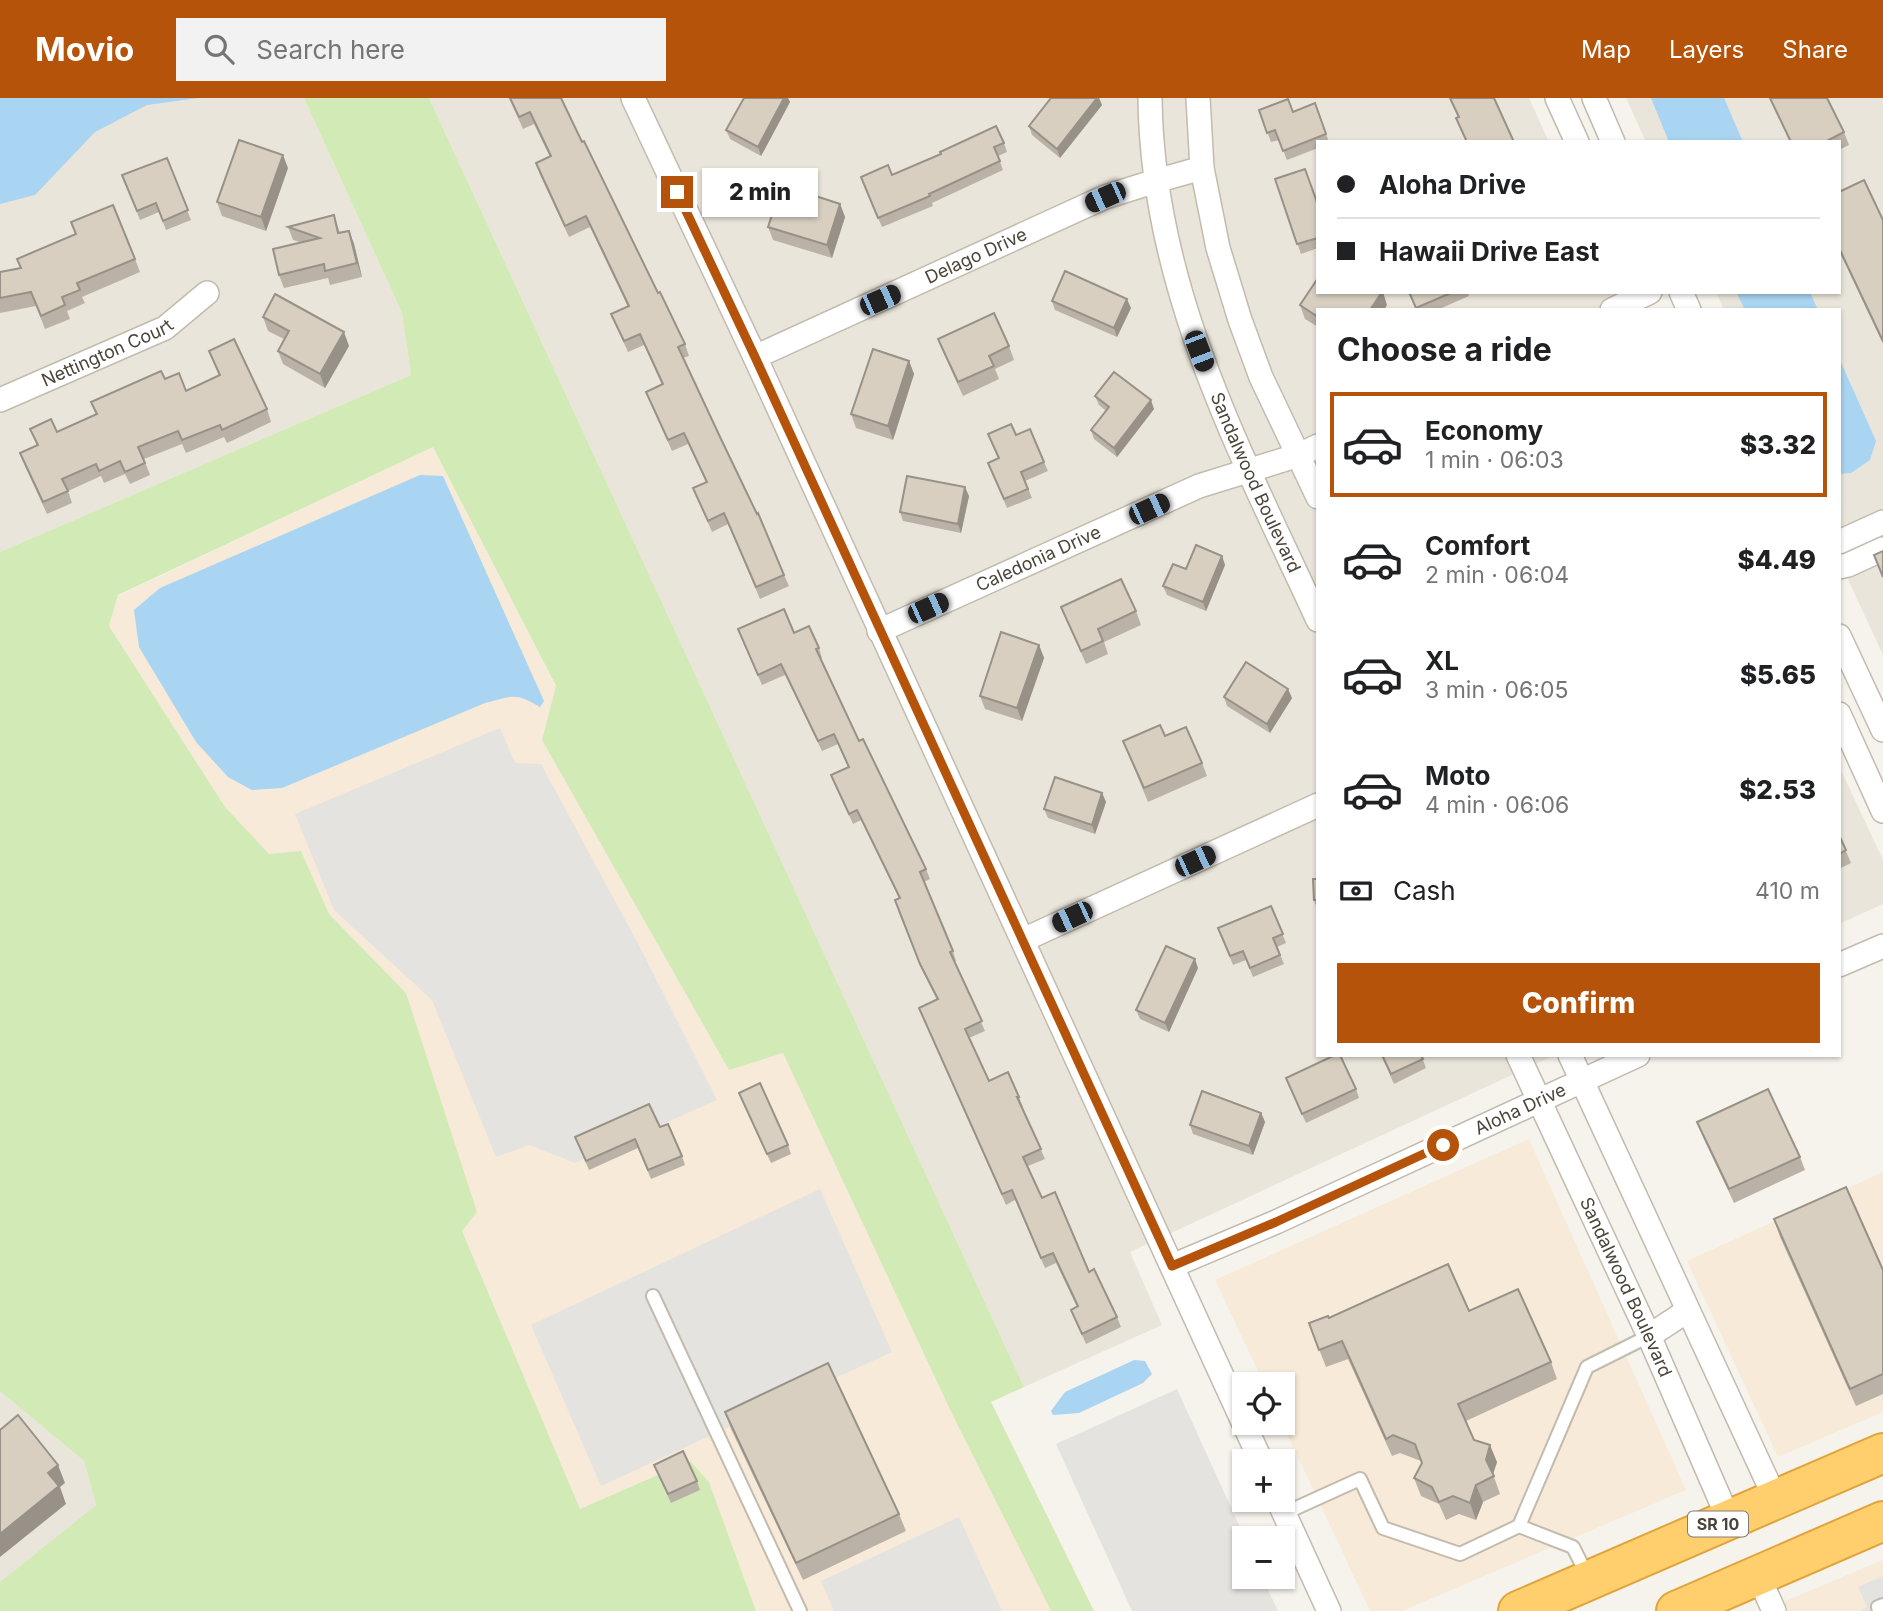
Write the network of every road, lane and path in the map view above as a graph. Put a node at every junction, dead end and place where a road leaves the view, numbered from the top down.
1 (633, 98) edge
2 (1150, 98) edge
3 (1198, 98) edge
4 (1557, 98) edge
5 (1594, 98) edge
6 (1576, 140) edge
7 (1612, 140) edge
8 (1202, 168) junction
9 (1156, 181) junction
10 (207, 293) dead end
11 (1648, 297) edge
12 (1618, 308) edge
13 (755, 357) junction
14 (0, 400) edge
15 (1308, 451) edge
16 (1249, 471) junction
17 (1316, 488) edge
18 (1883, 522) edge
19 (1841, 541) edge
20 (1883, 549) edge
21 (1841, 566) edge
22 (1316, 616) edge
23 (879, 631) junction
24 (1841, 640) edge
25 (1841, 718) edge
26 (1883, 730) edge
27 (1316, 806) edge
28 (1883, 811) edge
29 (1023, 940) junction
30 (1883, 946) edge
31 (1841, 964) edge
32 (1519, 1057) edge
33 (1571, 1057) edge
34 (1634, 1057) edge
35 (1582, 1081) junction
36 (1539, 1101) junction
37 (1172, 1266) junction
38 (653, 1296) dead end
39 (1687, 1311) junction
40 (1649, 1336) junction
41 (1256, 1449) edge
42 (1883, 1453) edge
43 (1776, 1500) junction
44 (1295, 1502) edge
45 (1284, 1512) edge
46 (1729, 1520) junction
47 (1883, 1521) edge
48 (1519, 1526) junction
49 (1758, 1575) junction
50 (1589, 1580) junction
51 (1883, 1605) edge
52 (800, 1611) edge
53 (1329, 1611) edge
54 (1518, 1611) edge
55 (1676, 1611) edge
56 (1774, 1611) edge
57 (1880, 1611) edge

1 - 13 street
2 - 9 street, Sandalwood Boulevard
3 - 8 street
4 - 6 street
5 - 7 street
8 - 9 street, Delago Drive
8 - 15 street
9 - 13 street, Delago Drive
9 - 16 street, Sandalwood Boulevard
10 - 14 street, Nettington Court
11 - 12 street
13 - 23 street
15 - 16 street, Caledonia Drive
15 - 17 street
16 - 22 street, Sandalwood Boulevard
16 - 23 street, Caledonia Drive
18 - 19 street
20 - 21 street
23 - 29 street
24 - 26 street
25 - 28 street
27 - 29 street
29 - 37 street
30 - 31 street
32 - 36 street, Sandalwood Boulevard
33 - 35 street
34 - 35 street, Aloha Drive
35 - 36 street, Aloha Drive
35 - 39 street
36 - 37 street, Aloha Drive
36 - 40 street, Sandalwood Boulevard
37 - 41 street
38 - 52 lane
39 - 40 street
39 - 43 street
40 - 46 street, Sandalwood Boulevard
40 - 48 lane
42 - 43 highway, SR 10
43 - 46 highway, SR 10
44 - 48 lane
45 - 53 street
46 - 50 highway, SR 10
47 - 49 highway
48 - 50 lane
49 - 55 highway
49 - 56 street
50 - 54 highway, SR 10
51 - 57 lane

